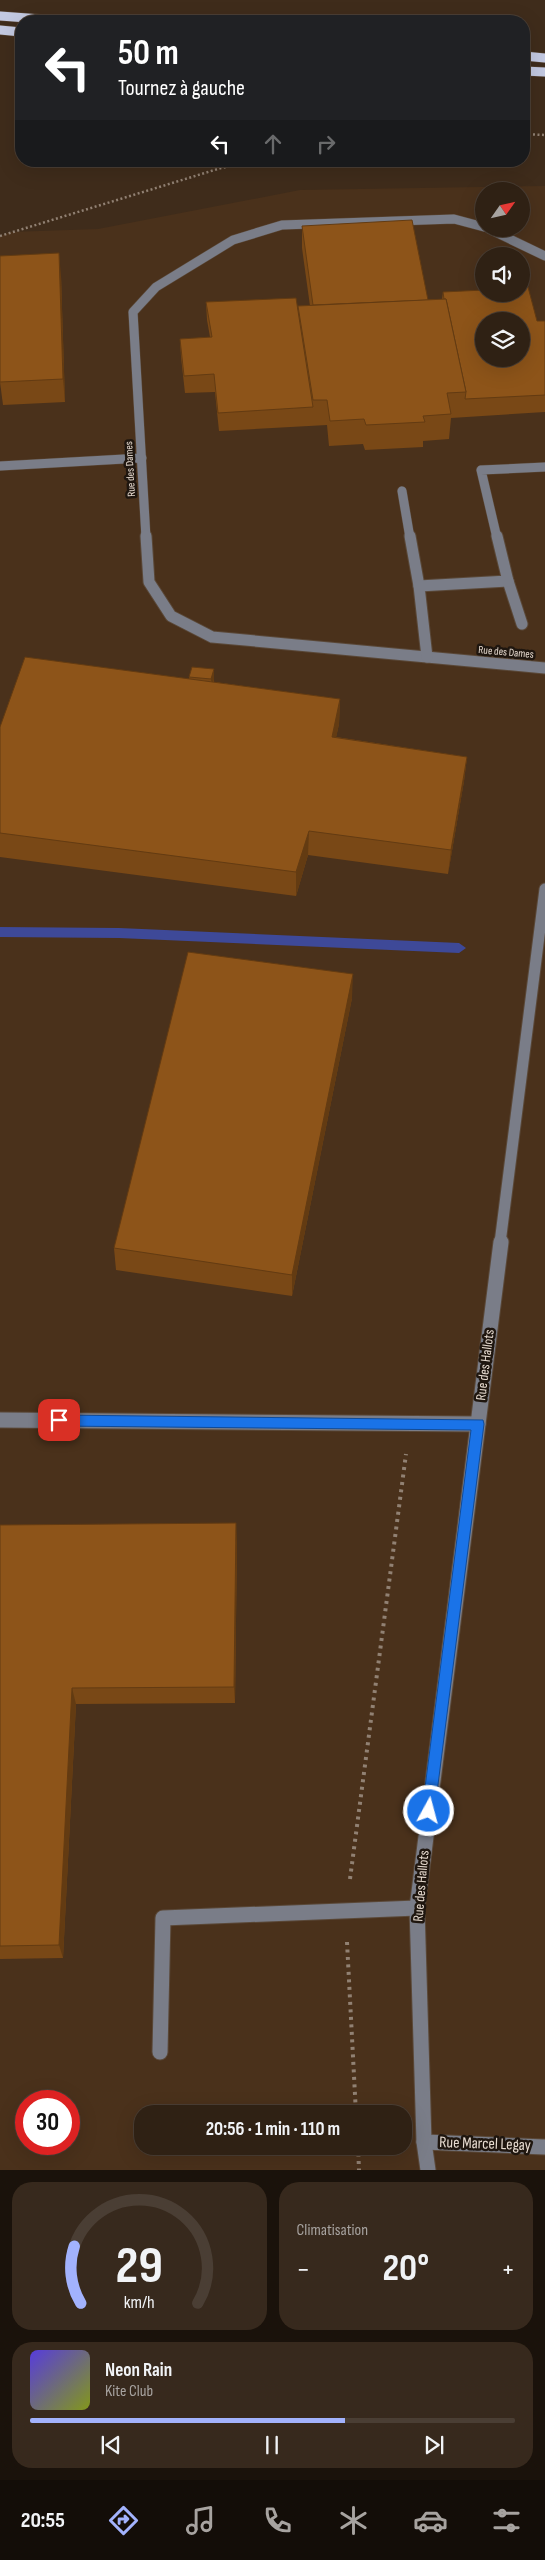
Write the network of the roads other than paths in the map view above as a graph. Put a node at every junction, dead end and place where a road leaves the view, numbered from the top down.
1 (0, 16) edge
2 (15, 17) edge
3 (0, 30) edge
4 (15, 31) edge
5 (530, 57) edge
6 (545, 58) edge
7 (530, 71) edge
8 (545, 72) edge
9 (475, 224) edge
10 (508, 238) edge
11 (545, 256) edge
12 (142, 458) junction
13 (0, 466) edge
14 (545, 467) edge
15 (402, 491) dead end
16 (508, 581) junction
17 (418, 586) junction
18 (522, 624) dead end
19 (427, 657) junction
20 (545, 668) edge
21 (545, 889) edge
22 (0, 1420) edge
23 (478, 1424) junction
24 (417, 1908) junction
25 (160, 2052) dead end
26 (424, 2142) junction
27 (545, 2147) edge
28 (428, 2170) edge

1 - 2 main road
3 - 4 main road
5 - 6 main road
7 - 8 main road
9 - 12 street, Rue des Dames
10 - 11 street
12 - 13 street
12 - 19 street, Rue des Dames
14 - 16 street
15 - 17 street
16 - 17 street
16 - 18 street
17 - 19 street
19 - 20 street, Rue des Dames
21 - 23 street, Rue des Hallots
22 - 23 street
23 - 24 street, Rue des Hallots
24 - 25 street
24 - 26 street, Rue des Hallots
26 - 27 street, Rue Marcel Legay
26 - 28 street, Rue des Hallots

